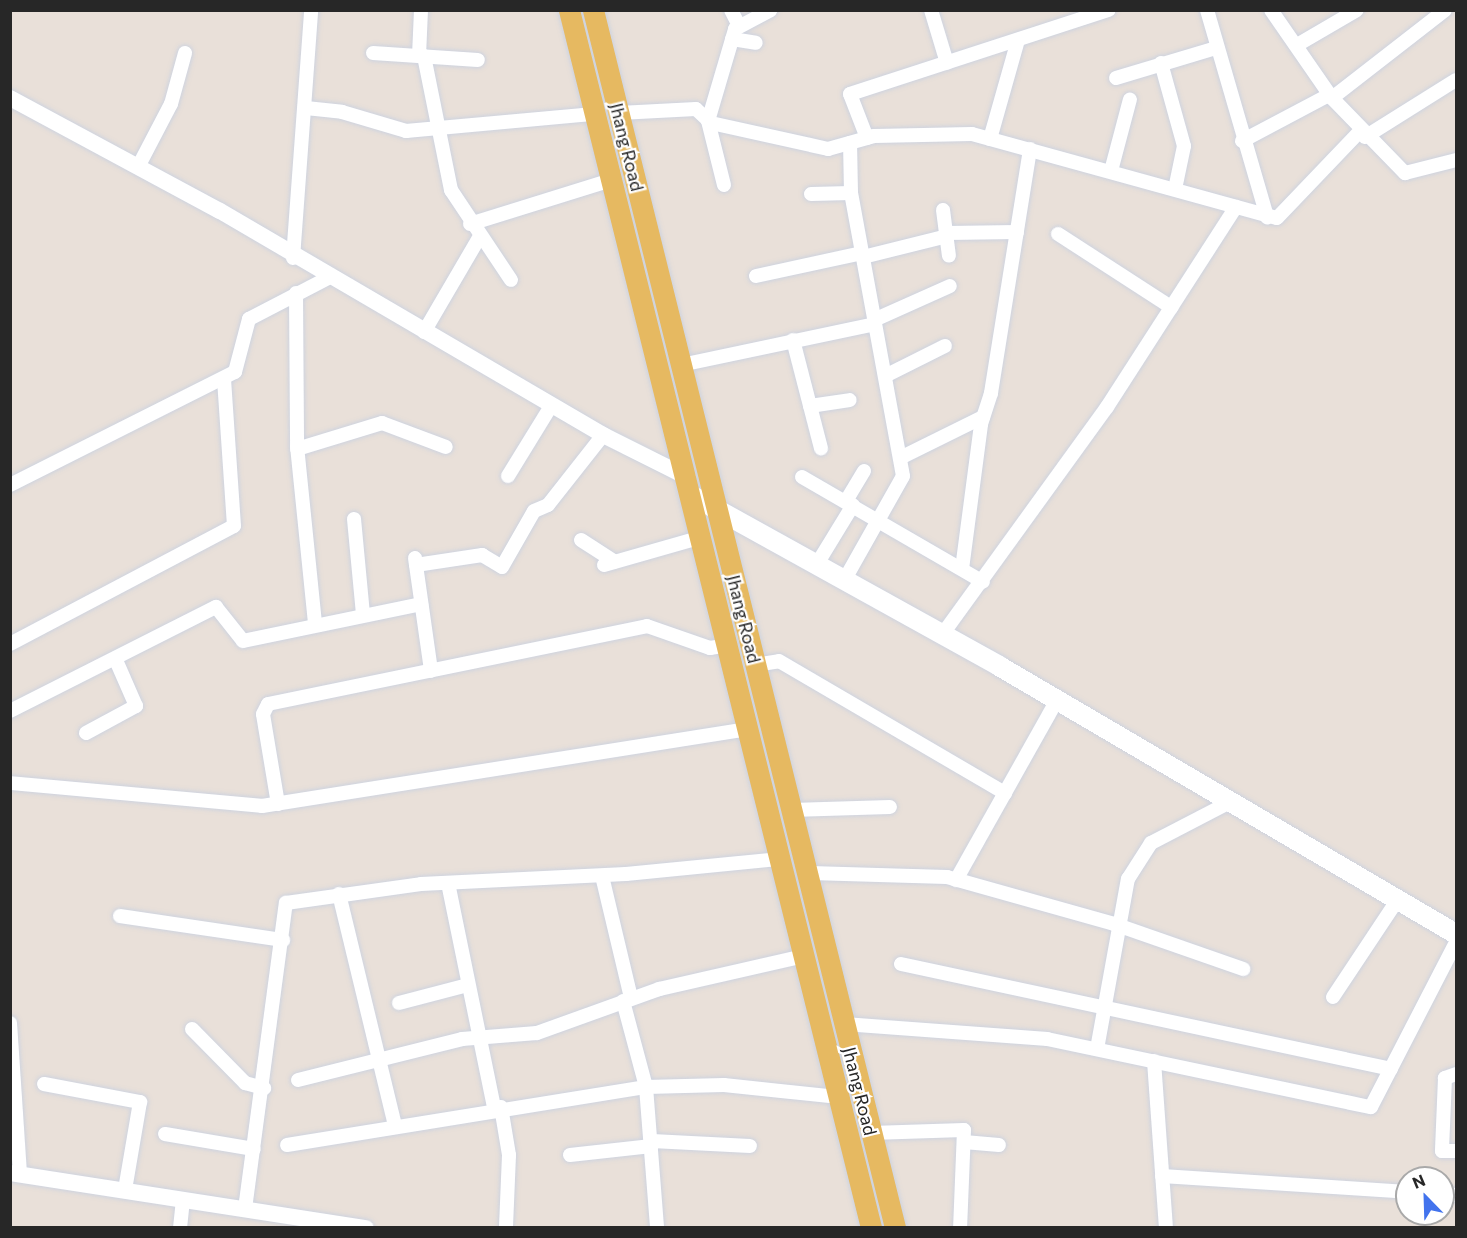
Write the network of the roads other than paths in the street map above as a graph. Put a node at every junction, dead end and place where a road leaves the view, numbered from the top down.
1 (311, 10) edge
2 (421, 10) edge
3 (569, 10) edge
4 (593, 10) edge
5 (731, 10) edge
6 (770, 10) edge
7 (931, 10) edge
8 (1109, 10) edge
9 (1207, 10) edge
10 (1271, 10) edge
11 (1444, 10) edge
12 (1357, 11) edge
13 (739, 26) junction
14 (732, 39) junction
15 (1018, 40) junction
16 (756, 43) dead end
17 (1297, 45) junction
18 (1216, 48) junction
19 (373, 52) dead end
20 (185, 53) dead end
21 (421, 56) junction
22 (478, 60) dead end
23 (947, 63) junction
24 (1161, 63) junction
25 (1116, 78) dead end
26 (1456, 80) edge
27 (1330, 97) junction
28 (10, 98) edge
29 (1130, 99) dead end
30 (306, 108) junction
31 (619, 113) junction
32 (594, 114) junction
33 (708, 121) junction
34 (438, 129) junction
35 (1362, 134) junction
36 (867, 138) junction
37 (990, 139) junction
38 (1242, 141) junction
39 (849, 143) junction
40 (1030, 149) junction
41 (1456, 160) edge
42 (138, 167) junction
43 (1111, 171) junction
44 (611, 180) junction
45 (724, 185) dead end
46 (1176, 189) junction
47 (851, 193) junction
48 (811, 194) dead end
49 (1236, 207) junction
50 (942, 210) dead end
51 (1267, 217) junction
52 (470, 224) junction
53 (1017, 232) junction
54 (947, 234) junction
55 (1058, 234) dead end
56 (479, 238) junction
57 (862, 255) junction
58 (949, 256) dead end
59 (292, 258) junction
60 (756, 276) dead end
61 (328, 278) junction
62 (511, 280) dead end
63 (950, 286) dead end
64 (297, 293) junction
65 (1171, 307) junction
66 (875, 322) junction
67 (424, 332) junction
68 (793, 340) junction
69 (945, 346) dead end
70 (681, 365) junction
71 (885, 376) junction
72 (224, 379) junction
73 (850, 400) dead end
74 (551, 406) junction
75 (810, 406) junction
76 (983, 417) junction
77 (603, 435) junction
78 (446, 447) dead end
79 (821, 448) dead end
80 (297, 449) junction
81 (900, 459) junction
82 (864, 471) dead end
83 (508, 476) dead end
84 (802, 477) dead end
85 (10, 485) edge
86 (689, 486) junction
87 (850, 503) junction
88 (716, 508) junction
89 (354, 519) dead end
90 (879, 519) junction
91 (702, 537) junction
92 (581, 540) dead end
93 (817, 564) junction
94 (962, 569) junction
95 (845, 579) junction
96 (983, 582) junction
97 (422, 604) junction
98 (363, 615) junction
99 (315, 624) junction
100 (942, 635) junction
101 (10, 644) edge
102 (728, 645) junction
103 (115, 658) junction
104 (755, 665) junction
105 (431, 671) junction
106 (1057, 700) junction
107 (10, 711) edge
108 (748, 729) junction
109 (86, 733) dead end
110 (10, 783) edge
111 (1005, 793) junction
112 (1232, 801) junction
113 (278, 804) junction
114 (890, 807) dead end
115 (791, 810) junction
116 (780, 859) junction
117 (810, 873) junction
118 (602, 876) junction
119 (956, 880) junction
120 (448, 883) junction
121 (339, 894) junction
122 (1398, 898) junction
123 (120, 916) dead end
124 (1119, 926) junction
125 (1456, 934) edge
126 (283, 940) junction
127 (1456, 942) edge
128 (804, 956) junction
129 (901, 964) dead end
130 (1243, 969) dead end
131 (468, 985) junction
132 (1333, 997) dead end
133 (627, 1000) junction
134 (399, 1003) dead end
135 (1103, 1008) junction
136 (10, 1023) edge
137 (844, 1024) junction
138 (192, 1029) dead end
139 (478, 1037) junction
140 (1097, 1049) junction
141 (1154, 1061) junction
142 (376, 1062) junction
143 (1391, 1069) junction
144 (1456, 1074) edge
145 (298, 1080) dead end
146 (44, 1084) dead end
147 (646, 1086) junction
148 (264, 1088) junction
149 (839, 1097) junction
150 (498, 1108) junction
151 (395, 1126) junction
152 (871, 1133) junction
153 (165, 1134) dead end
154 (964, 1142) junction
155 (652, 1144) junction
156 (287, 1145) dead end
157 (999, 1145) dead end
158 (750, 1146) dead end
159 (254, 1149) junction
160 (1456, 1151) edge
161 (570, 1155) dead end
162 (15, 1173) edge
163 (1162, 1176) junction
164 (124, 1190) junction
165 (1395, 1191) edge
166 (183, 1199) junction
167 (245, 1209) junction
168 (335, 1225) edge
169 (180, 1227) edge
170 (366, 1227) edge
171 (506, 1227) edge
172 (657, 1227) edge
173 (871, 1227) edge
174 (895, 1227) edge
175 (960, 1227) edge
176 (1166, 1227) edge

1 - 30 street
2 - 21 street
3 - 32 main road, Jhang Road
4 - 31 main road, Jhang Road
5 - 13 street
6 - 13 street
7 - 23 street
8 - 15 street
9 - 18 street
10 - 17 street
11 - 27 street
12 - 17 street
13 - 14 street
14 - 16 street
14 - 33 street
15 - 23 street
15 - 37 street
17 - 27 street
18 - 24 street
18 - 38 street
19 - 21 street
20 - 42 street
21 - 22 street
21 - 34 street
23 - 36 street
24 - 25 street
24 - 46 street
26 - 35 street
27 - 35 street
27 - 38 street
28 - 42 street
29 - 43 street
30 - 34 street
30 - 59 street
31 - 33 street
31 - 70 main road, Jhang Road
32 - 34 street
32 - 44 main road, Jhang Road
33 - 39 street
33 - 45 street
34 - 52 street
35 - 41 street
35 - 51 street
36 - 37 street
36 - 39 street
37 - 40 street
38 - 51 street
39 - 47 street
40 - 43 street
40 - 53 street
42 - 59 street
43 - 46 street
44 - 52 street
44 - 86 main road, Jhang Road
46 - 49 street
47 - 48 street
47 - 57 street
49 - 51 street
49 - 65 street
50 - 54 street
52 - 56 street
53 - 54 street
53 - 76 street
54 - 57 street
54 - 58 street
55 - 65 street
56 - 62 street
56 - 67 street
57 - 60 street
57 - 66 street
59 - 61 street
61 - 64 street
61 - 67 street
63 - 66 street
64 - 72 street
64 - 80 street
65 - 96 street
66 - 68 street
66 - 71 street
67 - 74 street
68 - 70 street
68 - 75 street
69 - 71 street
70 - 88 main road, Jhang Road
71 - 81 street
72 - 85 street
72 - 101 street
73 - 75 street
74 - 77 street
74 - 83 street
75 - 79 street
76 - 81 street
76 - 94 street
77 - 86 street
77 - 97 street
78 - 80 street
80 - 99 street
81 - 90 street
82 - 87 street
84 - 87 street
86 - 88 main road
86 - 91 main road, Jhang Road
87 - 90 street
87 - 93 street
88 - 93 main road
88 - 104 main road, Jhang Road
89 - 98 street
90 - 94 street
90 - 95 street
91 - 92 street
91 - 102 main road, Jhang Road
93 - 95 main road
94 - 96 street
95 - 100 main road
96 - 100 street
97 - 98 street
97 - 105 street
98 - 99 street
99 - 103 street
100 - 106 main road
102 - 105 street
102 - 108 main road, Jhang Road
103 - 107 street
103 - 109 street
104 - 111 street
104 - 115 main road, Jhang Road
105 - 113 street
106 - 111 street
106 - 112 main road
108 - 113 street
108 - 116 main road, Jhang Road
110 - 113 street
111 - 119 street
112 - 122 main road
112 - 124 street
114 - 115 street
115 - 117 main road, Jhang Road
116 - 118 street
116 - 128 main road, Jhang Road
117 - 119 street
117 - 137 main road, Jhang Road
118 - 120 street
118 - 133 street
119 - 124 street
120 - 121 street
120 - 131 street
121 - 126 street
121 - 142 street
122 - 125 main road
122 - 132 street
123 - 126 street
124 - 130 street
124 - 135 street
126 - 148 street
127 - 143 street
128 - 133 street
128 - 149 main road, Jhang Road
129 - 135 street
131 - 134 street
131 - 139 street
133 - 139 street
133 - 147 street
135 - 140 street
135 - 143 street
136 - 162 street
137 - 140 street
137 - 152 main road, Jhang Road
138 - 148 street
139 - 142 street
139 - 150 street
140 - 141 street
141 - 143 street
141 - 163 street
142 - 145 street
142 - 151 street
144 - 160 street
146 - 164 street
147 - 149 street
147 - 150 street
147 - 155 street
148 - 159 street
149 - 173 main road, Jhang Road
150 - 151 street
150 - 171 street
151 - 156 street
152 - 154 street
152 - 174 main road, Jhang Road
153 - 159 street
154 - 157 street
154 - 175 street
155 - 158 street
155 - 161 street
155 - 172 street
159 - 167 street
162 - 164 street
163 - 165 street
163 - 176 street
164 - 166 street
166 - 167 street
166 - 169 street
167 - 168 street
168 - 170 street

